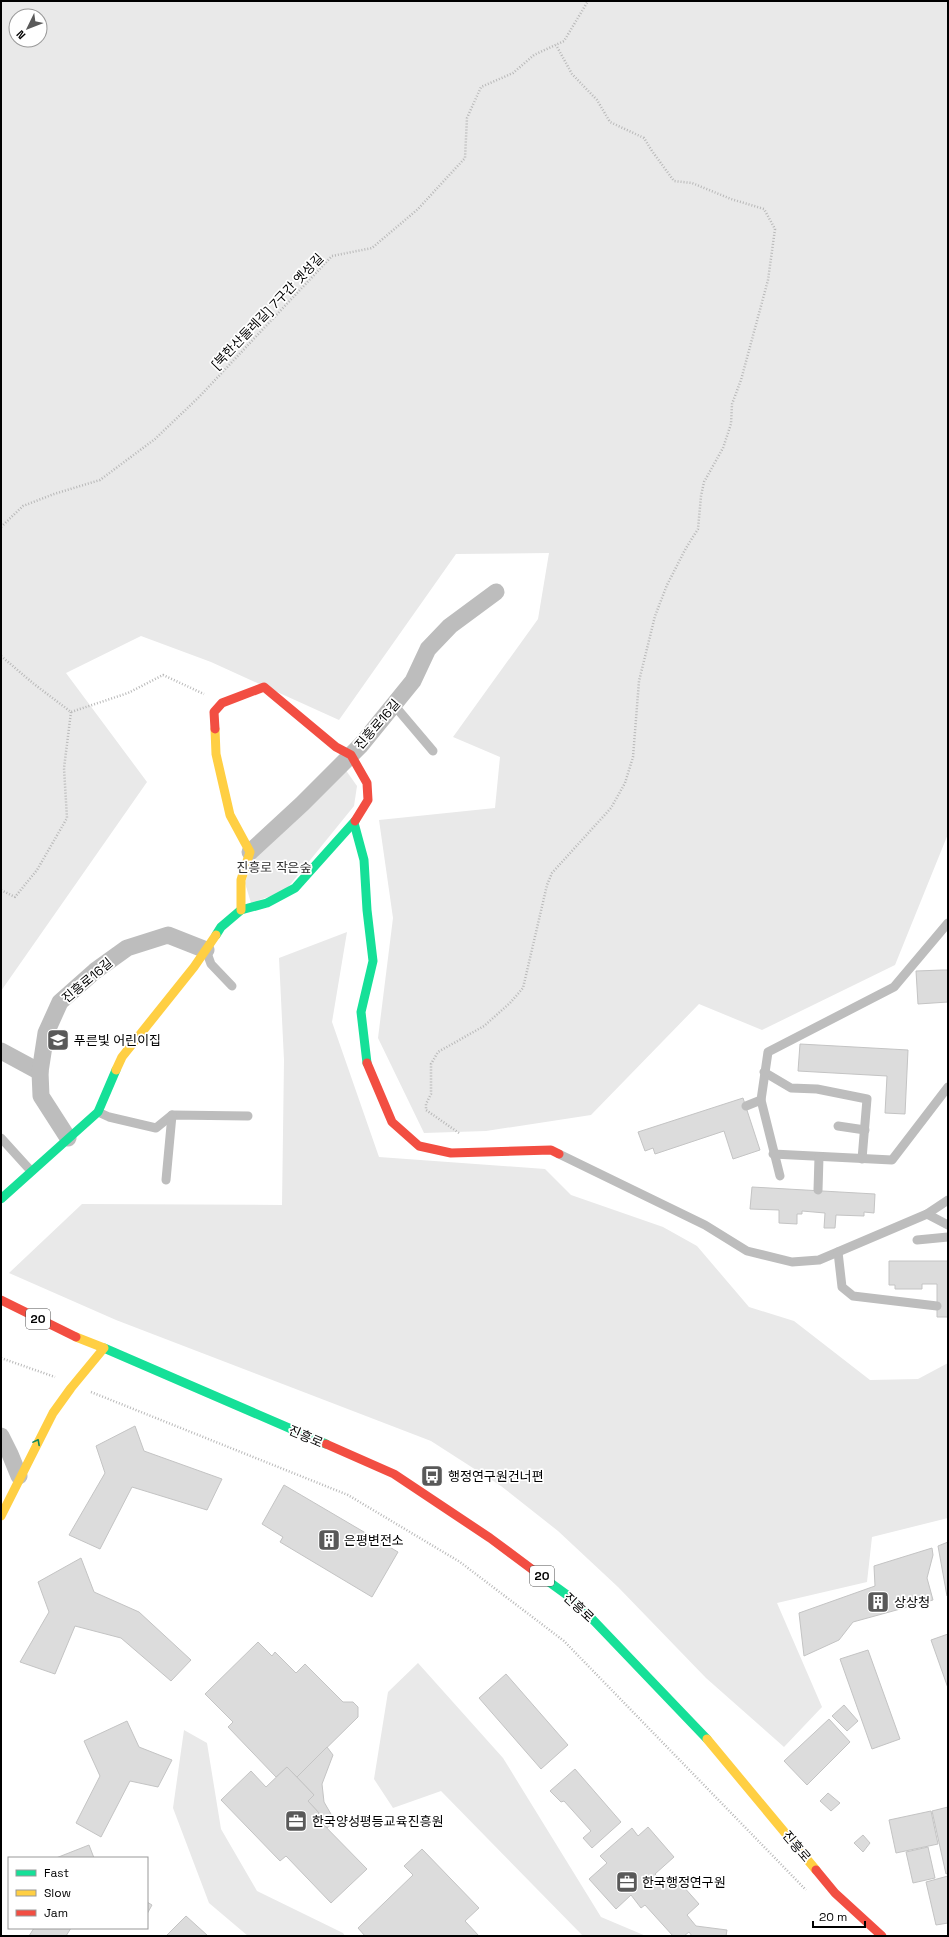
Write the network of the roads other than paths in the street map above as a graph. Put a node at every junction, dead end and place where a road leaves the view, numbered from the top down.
1 (496, 592) dead end
2 (394, 706) junction
3 (433, 751) dead end
4 (351, 755) junction
5 (354, 823) junction
6 (250, 852) junction
7 (241, 910) junction
8 (948, 923) edge
9 (206, 950) junction
10 (232, 986) dead end
11 (1, 1051) edge
12 (40, 1072) junction
13 (764, 1072) junction
14 (948, 1087) edge
15 (761, 1100) junction
16 (746, 1106) dead end
17 (98, 1112) junction
18 (172, 1115) junction
19 (248, 1116) dead end
20 (838, 1126) dead end
21 (865, 1130) junction
22 (1, 1138) edge
23 (68, 1138) junction
24 (559, 1154) joint
25 (773, 1154) junction
26 (819, 1157) junction
27 (862, 1158) junction
28 (31, 1171) junction
29 (780, 1176) dead end
30 (166, 1180) dead end
31 (818, 1190) dead end
32 (1, 1199) edge
33 (948, 1200) edge
34 (927, 1214) junction
35 (948, 1225) edge
36 (948, 1237) edge
37 (917, 1240) dead end
38 (838, 1252) junction
39 (1, 1300) edge
40 (937, 1306) dead end
41 (104, 1348) junction
42 (1, 1436) edge
43 (19, 1476) junction
44 (1, 1516) edge
45 (882, 1936) edge

1 - 2 street, 진흥로16길
2 - 3 lane
2 - 4 street, 진흥로16길
4 - 5 street
4 - 6 street, 진흥로16길
4 - 6 street
5 - 7 street
5 - 24 street
6 - 7 street, 진흥로16길
7 - 9 street
8 - 13 lane
9 - 10 lane
9 - 12 street, 진흥로16길
9 - 17 street
11 - 12 street
12 - 23 street, 진흥로16길
13 - 15 lane
13 - 21 lane
14 - 27 lane
15 - 16 lane
15 - 25 lane
17 - 18 lane
17 - 23 street
18 - 19 lane
18 - 30 lane
20 - 21 lane
21 - 27 lane
22 - 28 lane
23 - 28 street
24 - 38 lane
25 - 26 lane
25 - 29 lane
26 - 27 lane
26 - 31 lane
28 - 32 street
33 - 34 lane
34 - 35 lane
34 - 38 lane
36 - 37 lane
38 - 40 lane
39 - 41 street, 진흥로 / 20
43 -> 41 street
41 - 45 street, 진흥로 / 20
42 - 43 street
43 - 44 street

